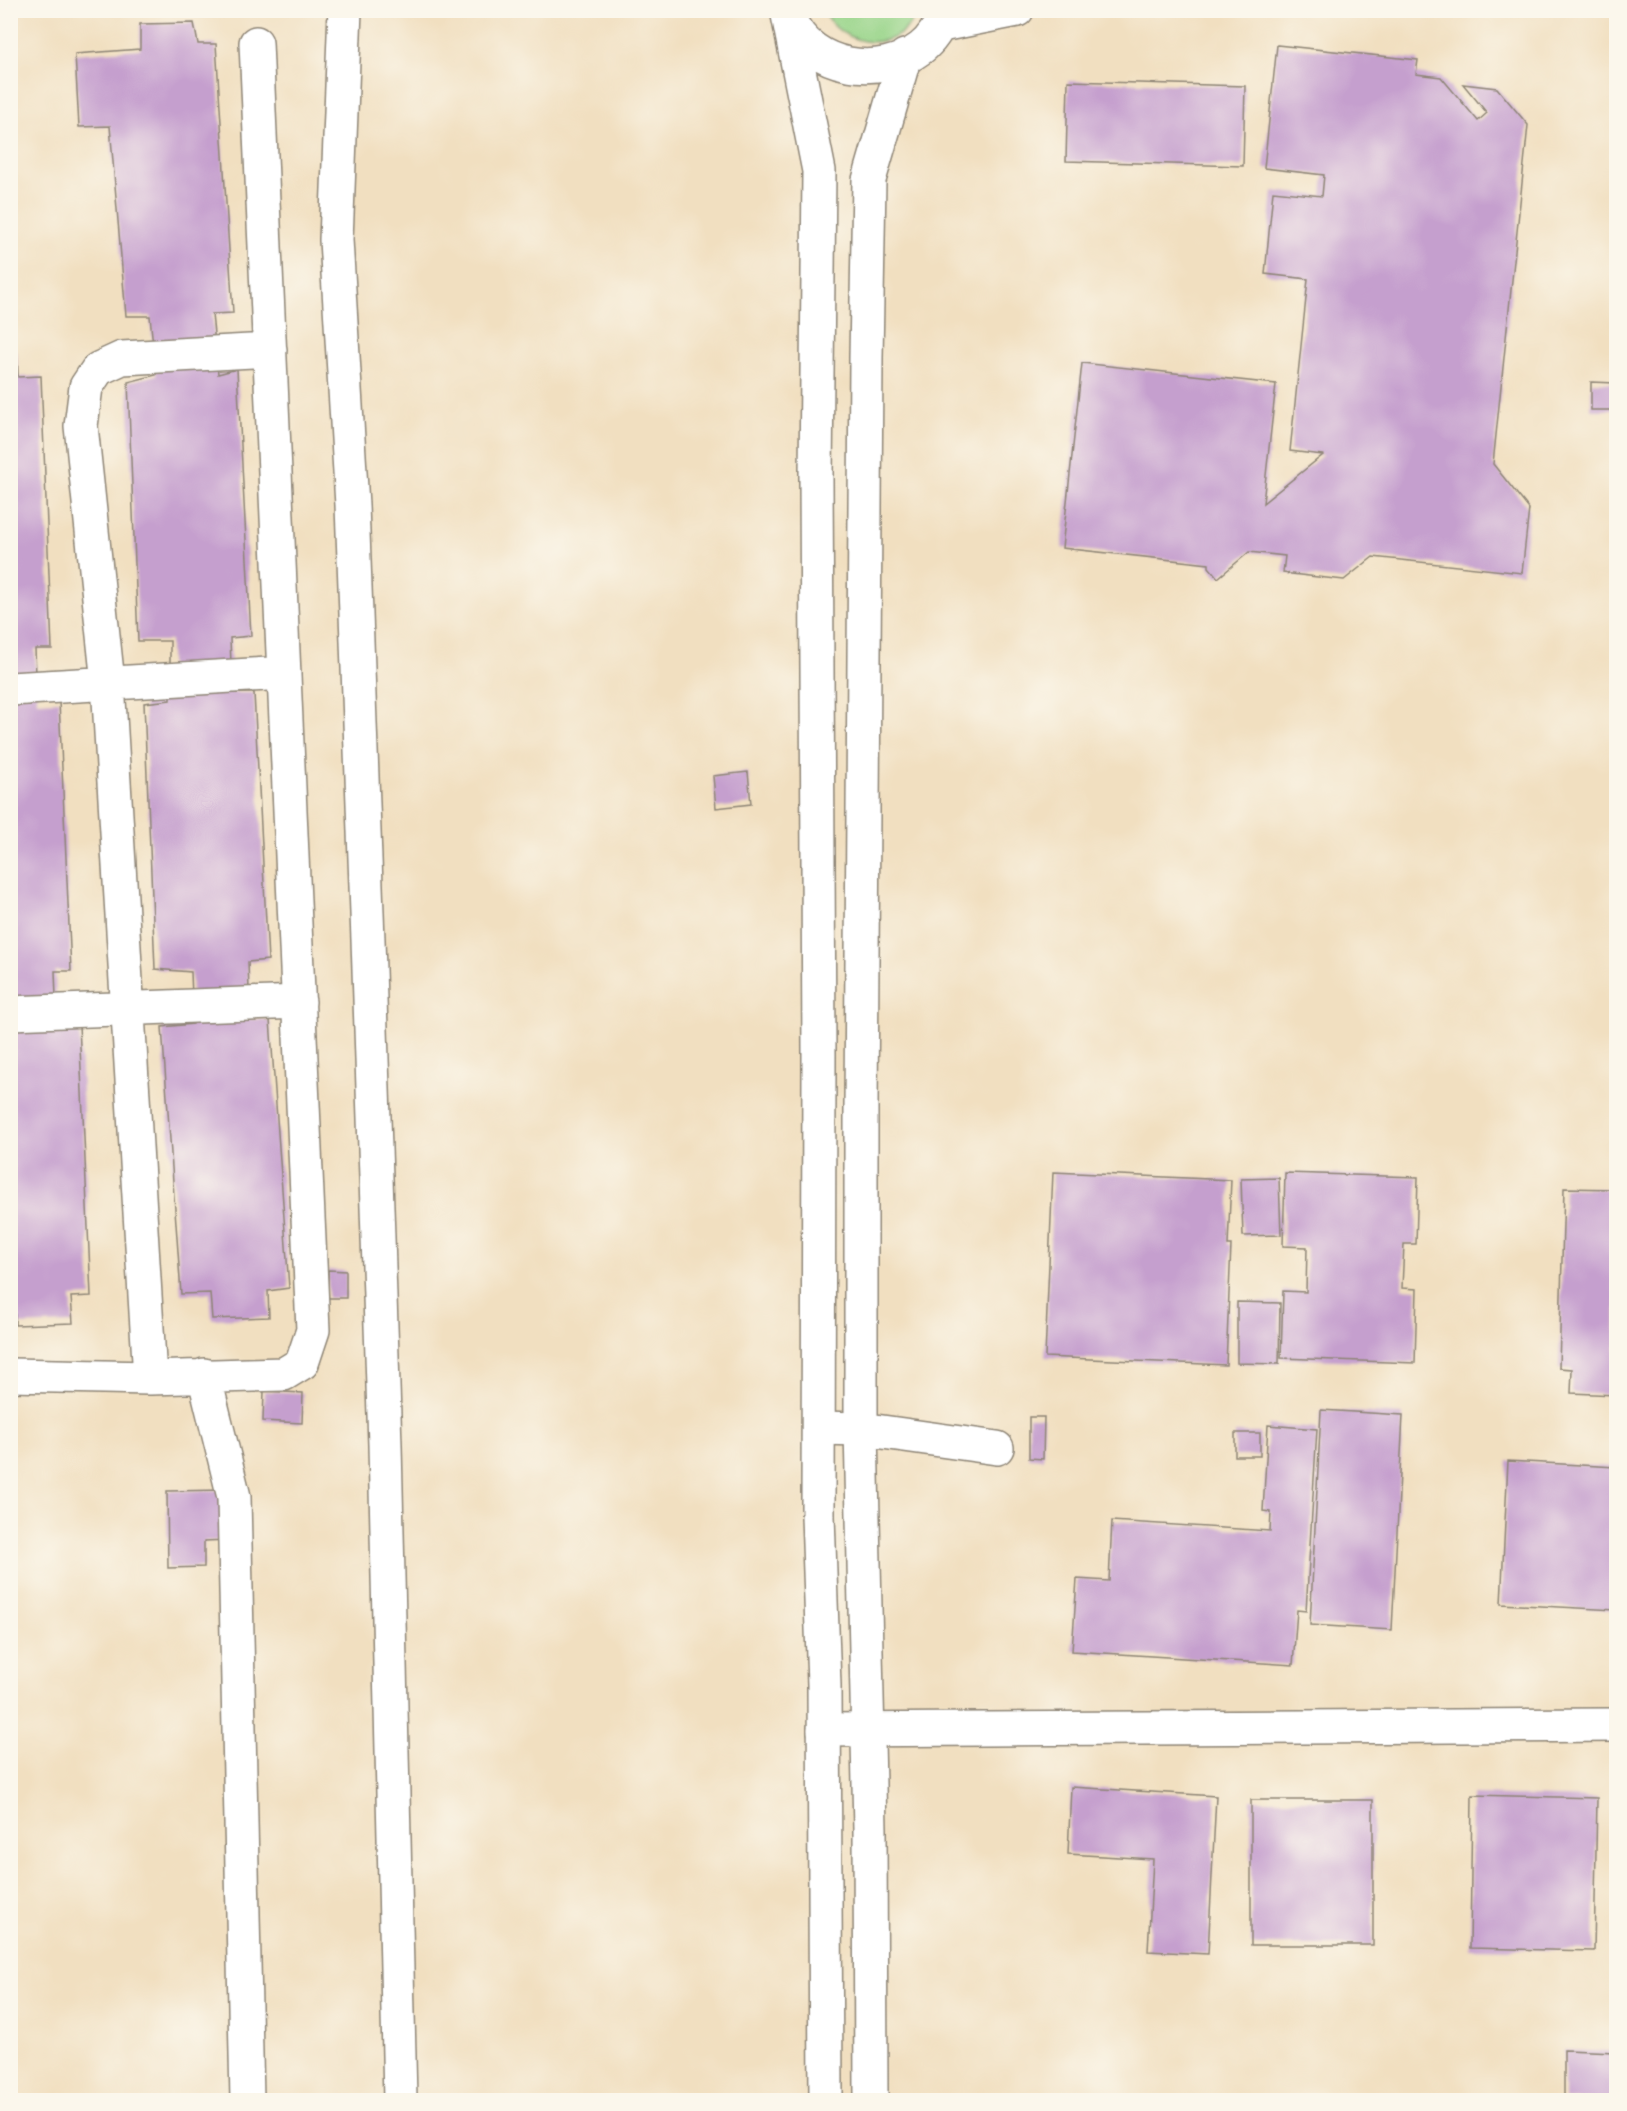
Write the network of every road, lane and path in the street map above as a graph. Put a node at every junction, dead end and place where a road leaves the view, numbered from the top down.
1 (345, 10) edge
2 (1017, 10) edge
3 (787, 13) edge
4 (944, 18) edge
5 (256, 43) dead end
6 (905, 56) junction
7 (270, 350) junction
8 (284, 673) junction
9 (108, 684) junction
10 (10, 689) edge
11 (299, 1002) junction
12 (128, 1008) junction
13 (10, 1013) edge
14 (10, 1375) edge
15 (204, 1375) junction
16 (150, 1378) junction
17 (819, 1428) junction
18 (861, 1429) junction
19 (997, 1448) dead end
20 (1617, 1725) edge
21 (824, 1730) junction
22 (868, 1730) junction
23 (247, 2100) edge
24 (400, 2100) edge
25 (826, 2100) edge
26 (871, 2100) edge

1 - 24 main road
2 - 4 main road
3 - 6 main road
3 - 17 main road
4 - 6 main road
5 - 7 main road
6 - 18 main road
7 - 8 main road
7 - 9 main road
8 - 9 main road
8 - 11 main road
9 - 10 main road
9 - 12 main road
11 - 12 main road
11 - 15 main road
12 - 13 main road
12 - 16 main road
14 - 16 main road
15 - 16 main road
15 - 23 main road
17 - 18 main road
17 - 21 main road
18 - 19 main road
18 - 22 main road
20 - 22 main road
21 - 22 main road
21 - 25 main road
22 - 26 main road

